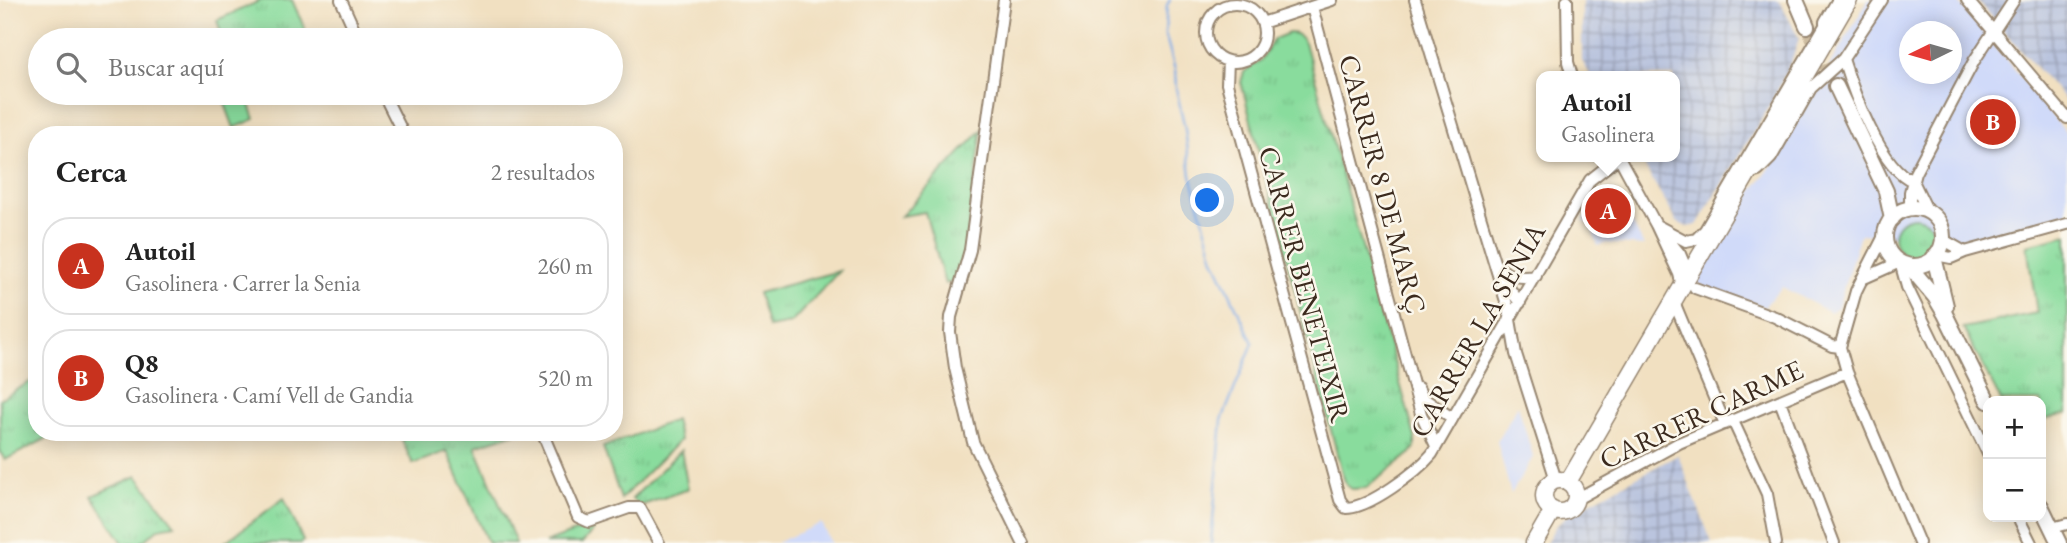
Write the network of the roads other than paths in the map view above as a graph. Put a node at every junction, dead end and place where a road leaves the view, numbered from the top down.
1 (341, 0) edge
2 (1004, 0) edge
3 (1332, 0) edge
4 (1415, 0) edge
5 (1567, 0) edge
6 (1796, 0) edge
7 (1840, 0) edge
8 (1849, 0) edge
9 (1882, 0) edge
10 (1967, 0) edge
11 (2014, 0) edge
12 (1228, 2) edge
13 (1312, 7) junction
14 (1262, 23) junction
15 (1807, 26) tunnel mouth
16 (354, 28) edge
17 (1828, 28) junction
18 (1993, 30) junction
19 (1843, 60) junction
20 (1228, 61) junction
21 (1804, 69) junction
22 (1571, 71) edge
23 (1836, 86) tunnel mouth
24 (389, 105) edge
25 (2067, 118) edge
26 (400, 126) edge
27 (1613, 162) edge
28 (1622, 162) edge
29 (1748, 174) junction
30 (1913, 181) junction
31 (1886, 191) junction
32 (1909, 209) junction
33 (1928, 212) junction
34 (1892, 219) junction
35 (2067, 224) edge
36 (1656, 225) junction
37 (1885, 234) junction
38 (1942, 239) junction
39 (1965, 252) junction
40 (1490, 256) junction
41 (1935, 256) junction
42 (1904, 264) junction
43 (1536, 276) junction
44 (1862, 279) junction
45 (1689, 283) junction
46 (1674, 302) junction
47 (1520, 303) junction
48 (1509, 323) junction
49 (1951, 325) junction
50 (1840, 347) junction
51 (1847, 372) junction
52 (1410, 373) junction
53 (1986, 396) edge
54 (1780, 401) junction
55 (1452, 418) junction
56 (1729, 422) junction
57 (546, 441) edge
58 (1983, 444) edge
59 (1436, 446) junction
60 (1566, 486) junction
61 (1355, 508) joint
62 (1553, 510) junction
63 (2046, 516) edge
64 (2020, 522) edge
65 (2067, 524) edge
66 (2052, 528) junction
67 (659, 543) edge
68 (1023, 543) edge
69 (1534, 543) edge
70 (1776, 543) edge
71 (1834, 543) edge
72 (1919, 543) edge
73 (2031, 543) edge
74 (2059, 543) edge

1 - 16 street
2 - 68 street
3 - 13 street
4 - 40 street
5 - 22 street
6 - 15 street
7 - 17 street
8 - 17 main road
9 - 19 street
10 - 18 street
11 - 18 street
12 - 14 street
12 - 20 street
13 - 14 street
13 - 52 street, CARRER 8 DE MARÇ
14 - 20 street
17 - 21 main road
18 - 25 street
18 - 30 street
19 - 29 street
19 - 30 street
20 - 61 street, CARRER BENETEIXIR
21 - 29 main road
21 - 36 street
23 - 31 street
24 - 26 street
27 - 43 street, CARRER LA SENIA
28 - 36 street
29 - 45 main road
30 - 32 street
30 - 33 street
31 - 32 street
31 - 34 street
32 - 33 street
32 - 34 street
33 - 38 street
34 - 37 street
35 - 39 street
36 - 45 street
37 - 42 street
37 - 44 street
38 - 39 street
38 - 41 street
39 - 41 street
40 - 43 street
40 - 47 street
40 - 48 street
41 - 42 street
41 - 49 street
42 - 44 street
42 - 49 street
42 - 58 street
43 - 47 street, CARRER LA SENIA
44 - 50 street
45 - 46 main road
45 - 50 street
46 - 56 street
46 - 60 main road
47 - 48 street, CARRER LA SENIA
48 - 55 street, CARRER LA SENIA
48 - 60 street
49 - 53 street
50 - 51 street
51 - 54 street, CARRER CARME
51 - 72 street
52 - 55 street, CARRER 8 DE MARÇ
52 - 59 street, CARRER 8 DE MARÇ
54 - 56 street, CARRER CARME
54 - 71 street
55 - 59 street, CARRER LA SENIA
56 - 60 street, CARRER CARME
56 - 70 street
57 - 67 street
59 - 61 street, CARRER LA SENIA
60 - 62 main road
60 - 62 main road
62 - 69 main road
63 - 66 street
64 - 73 street
65 - 66 street
66 - 74 street

